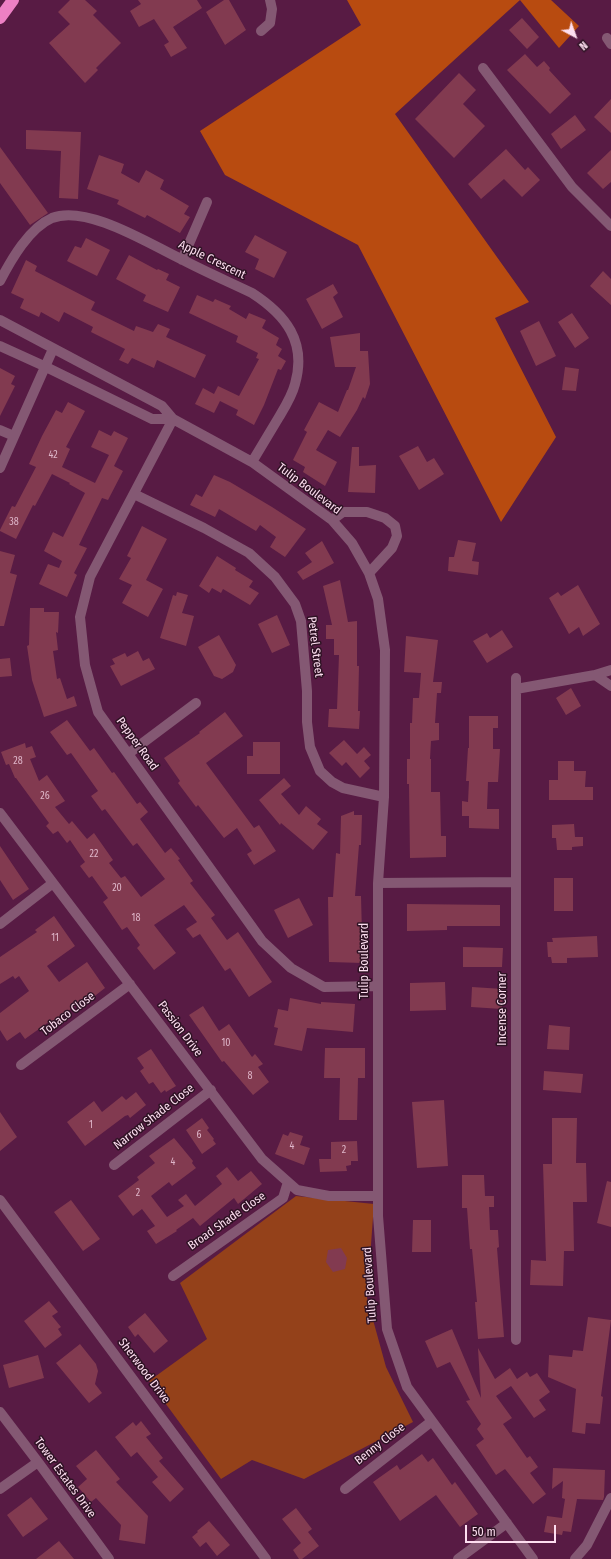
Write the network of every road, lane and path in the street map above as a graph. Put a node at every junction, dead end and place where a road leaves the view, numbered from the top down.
1 (13, 0) edge
2 (270, 0) edge
3 (0, 18) edge
4 (261, 31) dead end
5 (483, 68) dead end
6 (207, 202) dead end
7 (611, 226) edge
8 (182, 260) junction
9 (0, 281) edge
10 (0, 320) edge
11 (0, 346) edge
12 (53, 349) junction
13 (44, 366) junction
14 (173, 419) junction
15 (0, 430) edge
16 (14, 436) junction
17 (252, 462) junction
18 (0, 468) edge
19 (134, 494) junction
20 (332, 520) junction
21 (369, 573) junction
22 (611, 670) edge
23 (595, 675) junction
24 (611, 686) edge
25 (196, 703) dead end
26 (128, 754) junction
27 (384, 797) junction
28 (0, 813) edge
29 (516, 882) junction
30 (53, 883) junction
31 (378, 883) junction
32 (0, 924) edge
33 (130, 984) junction
34 (378, 986) junction
35 (21, 1065) dead end
36 (211, 1090) junction
37 (114, 1165) dead end
38 (288, 1182) junction
39 (378, 1196) junction
40 (0, 1200) edge
41 (173, 1276) dead end
42 (516, 1340) dead end
43 (0, 1412) edge
44 (432, 1421) junction
45 (38, 1462) junction
46 (0, 1489) edge
47 (345, 1489) dead end
48 (611, 1498) edge
49 (507, 1523) junction
50 (109, 1559) edge
51 (266, 1559) edge
52 (458, 1559) edge
53 (533, 1559) edge
54 (575, 1559) edge

1 - 3 highway
2 - 4 street
5 - 7 street
6 - 8 street
8 - 9 street, Apple Crescent
8 - 17 street, Apple Crescent
10 - 12 street, Tulip Boulevard
11 - 13 street, Tulip Boulevard
12 - 13 street
12 - 14 street, Tulip Boulevard
13 - 14 street, Tulip Boulevard
13 - 16 street
14 - 17 street, Tulip Boulevard
14 - 19 street, Pepper Road
15 - 16 street
16 - 18 street
17 - 20 street, Tulip Boulevard
19 - 26 street, Pepper Road
19 - 27 street, Petrel Street
20 - 21 street, Tulip Boulevard
20 - 21 street
21 - 27 street, Tulip Boulevard
22 - 23 street
23 - 24 street
23 - 29 street, Incense Corner
25 - 26 street
26 - 34 street, Pepper Road
27 - 31 street, Tulip Boulevard
28 - 30 street, Passion Drive
29 - 31 street
29 - 42 street, Incense Corner
30 - 32 street
30 - 33 street, Passion Drive
31 - 34 street, Tulip Boulevard
33 - 35 street, Tobaco Close
33 - 36 street, Passion Drive
34 - 39 street, Tulip Boulevard
36 - 37 street, Narrow Shade Close
36 - 38 street, Passion Drive
38 - 39 street, Passion Drive
38 - 41 street, Broad Shade Close
39 - 44 street, Tulip Boulevard
40 - 51 street, Sherwood Drive
43 - 45 street, Tower Estates Drive
44 - 47 street, Benny Close
44 - 49 street, Tulip Boulevard
45 - 46 street
45 - 50 street, Tower Estates Drive
48 - 54 street
49 - 52 street
49 - 53 street, Tulip Boulevard

